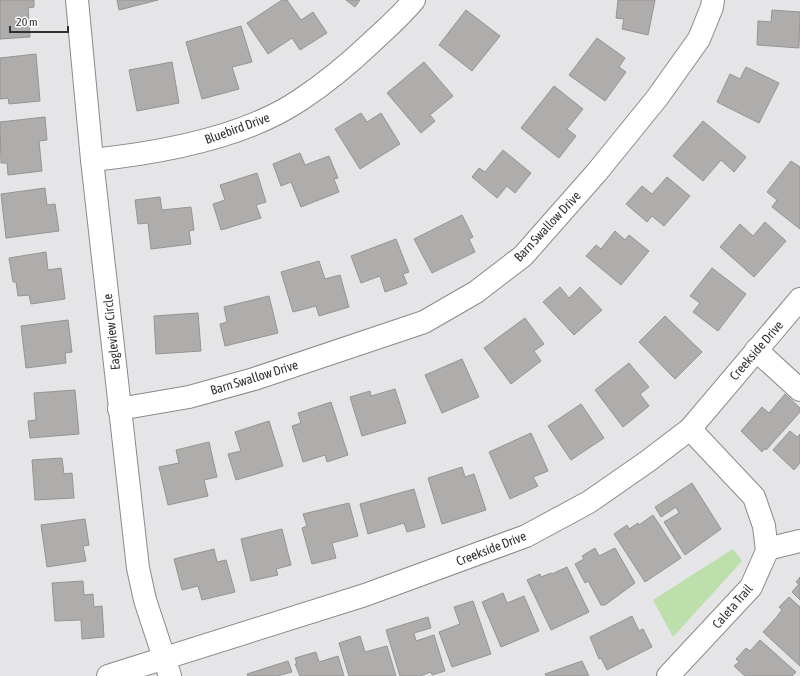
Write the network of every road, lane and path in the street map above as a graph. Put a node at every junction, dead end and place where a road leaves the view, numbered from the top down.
1 (77, 0) edge
2 (414, 0) edge
3 (713, 0) edge
4 (92, 160) junction
5 (800, 299) edge
6 (756, 350) junction
7 (800, 390) edge
8 (119, 409) junction
9 (690, 429) junction
10 (800, 541) edge
11 (767, 549) junction
12 (167, 668) edge
13 (108, 676) edge
14 (668, 676) edge

1 - 4 street, Eagleview Circle
2 - 4 street, Bluebird Drive
3 - 8 street, Barn Swallow Drive
4 - 8 street, Eagleview Circle
5 - 6 street, Creekside Drive
6 - 7 street
6 - 9 street, Creekside Drive
8 - 12 street, Eagleview Circle
9 - 11 street
9 - 12 street, Creekside Drive
10 - 11 street
11 - 14 street, Caleta Trail
12 - 13 street, Creekside Drive

